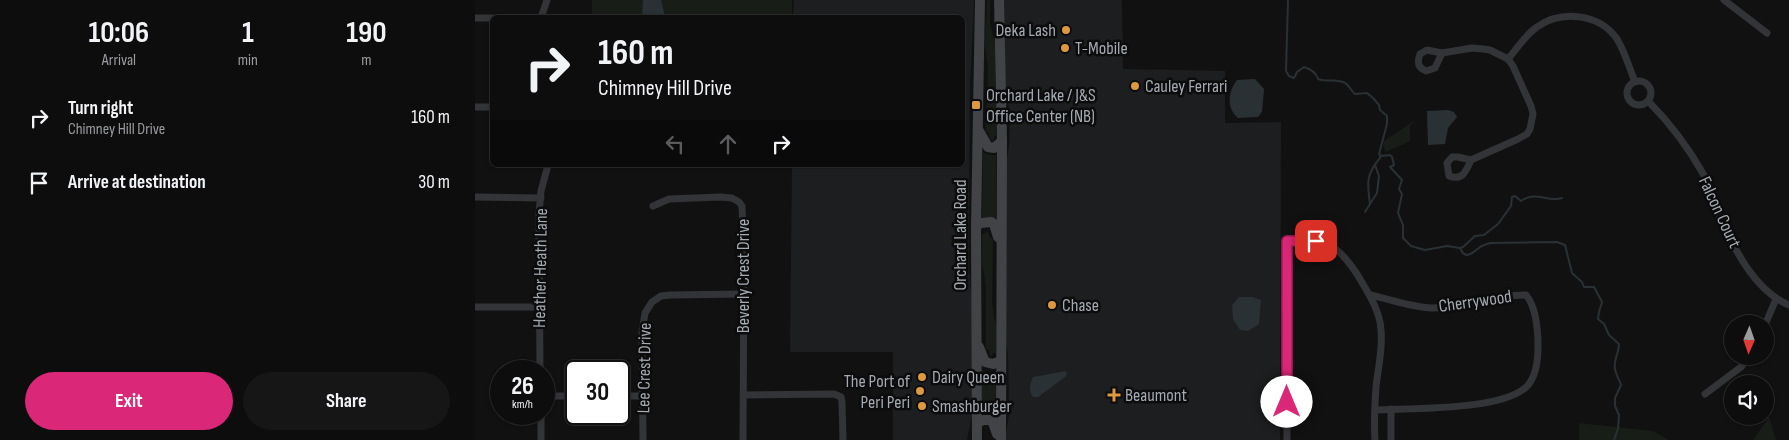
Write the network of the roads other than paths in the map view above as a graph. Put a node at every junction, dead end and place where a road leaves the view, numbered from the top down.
1 (547, 0) edge
2 (980, 0) edge
3 (1723, 0) edge
4 (998, 1) edge
5 (542, 15) edge
6 (475, 18) edge
7 (490, 18) edge
8 (1767, 33) dead end
9 (1442, 53) dead end
10 (1508, 59) junction
11 (1635, 82) junction
12 (1648, 101) junction
13 (475, 107) edge
14 (490, 107) edge
15 (977, 128) junction
16 (1001, 141) junction
17 (1471, 160) dead end
18 (547, 167) edge
19 (475, 197) edge
20 (541, 198) junction
21 (653, 206) dead end
22 (976, 226) junction
23 (1001, 258) junction
24 (743, 294) junction
25 (1370, 295) junction
26 (1776, 300) junction
27 (1789, 305) edge
28 (475, 307) edge
29 (538, 307) junction
30 (1769, 315) edge
31 (977, 341) junction
32 (540, 360) edge
33 (1001, 361) junction
34 (1743, 365) edge
35 (1705, 394) dead end
36 (744, 395) junction
37 (630, 396) edge
38 (643, 396) junction
39 (1391, 409) junction
40 (1376, 410) junction
41 (977, 423) junction
42 (541, 425) edge
43 (541, 440) edge
44 (643, 440) edge
45 (743, 440) edge
46 (843, 440) edge
47 (977, 440) edge
48 (1000, 440) edge
49 (1287, 440) edge
50 (1375, 440) edge
51 (1391, 440) edge

1 - 5 street
2 - 15 main road, Orchard Lake Road
3 - 8 street
4 - 16 main road
6 - 7 street
9 - 10 street
10 - 11 street
10 - 17 street
11 - 12 street
11 - 12 street
12 - 26 street, Falcon Court
13 - 14 street
15 - 16 main road
15 - 22 main road, Orchard Lake Road
16 - 23 main road
18 - 20 street, Heather Heath Lane
19 - 20 street
20 - 29 street, Heather Heath Lane
21 - 24 street, Beverly Crest Drive
22 - 23 main road
22 - 31 main road, Orchard Lake Road
23 - 33 main road
24 - 36 street, Beverly Crest Drive
24 - 38 street, Lee Crest Drive
25 - 39 street, Cherrywood
25 - 40 street
25 - 49 street
26 - 27 street
26 - 30 street
28 - 29 street
29 - 32 street, Heather Heath Lane
31 - 33 main road
31 - 41 main road, Orchard Lake Road
33 - 48 main road
34 - 35 street
36 - 45 street, Beverly Crest Drive
36 - 46 street
37 - 38 street
38 - 44 street, Lee Crest Drive
39 - 40 street, Cherrywood
39 - 51 street
40 - 50 street
41 - 47 main road, Orchard Lake Road
41 - 48 main road
42 - 43 street

